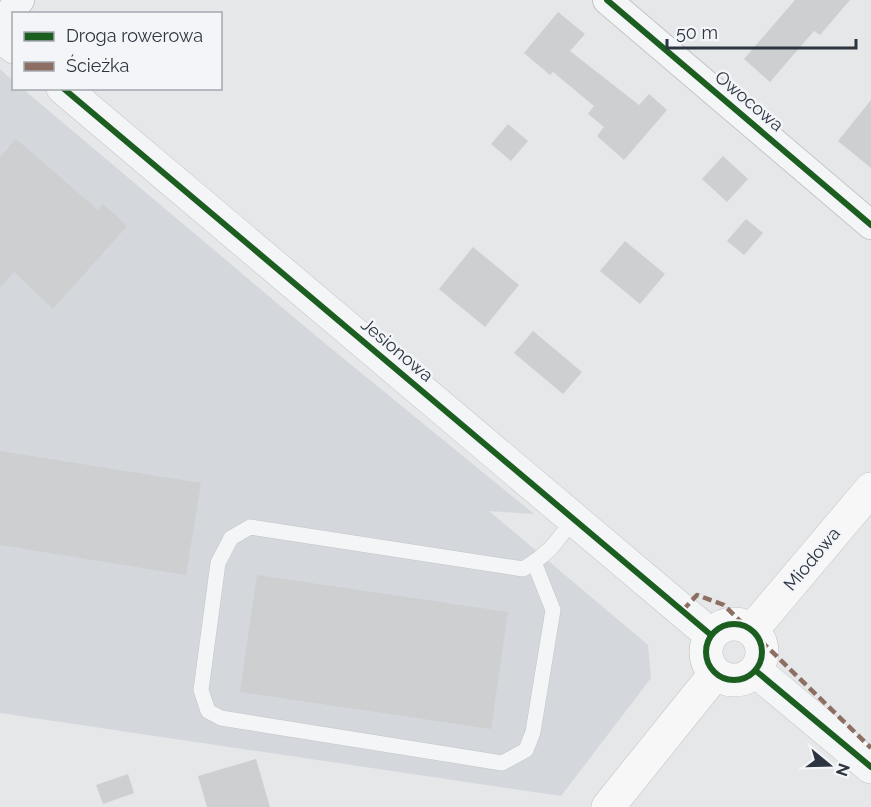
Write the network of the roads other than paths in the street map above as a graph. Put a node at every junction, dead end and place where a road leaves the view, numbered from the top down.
1 (20, 0) edge
2 (607, 0) edge
3 (0, 24) edge
4 (0, 35) edge
5 (12, 45) edge
6 (65, 90) edge
7 (871, 225) edge
8 (871, 489) edge
9 (574, 518) junction
10 (534, 562) junction
11 (752, 630) junction
12 (711, 635) junction
13 (756, 670) junction
14 (715, 674) junction
15 (871, 767) edge
16 (608, 807) edge

1 - 3 street
2 - 7 street, Owocowa
4 - 5 street
6 - 9 street, Jesionowa
8 - 11 main road, Miodowa
9 - 10 lane
9 - 12 street, Jesionowa
10 - 10 lane
11 - 12 main road
11 - 13 main road
12 - 14 main road
13 - 14 main road
13 - 15 street
14 - 16 main road

